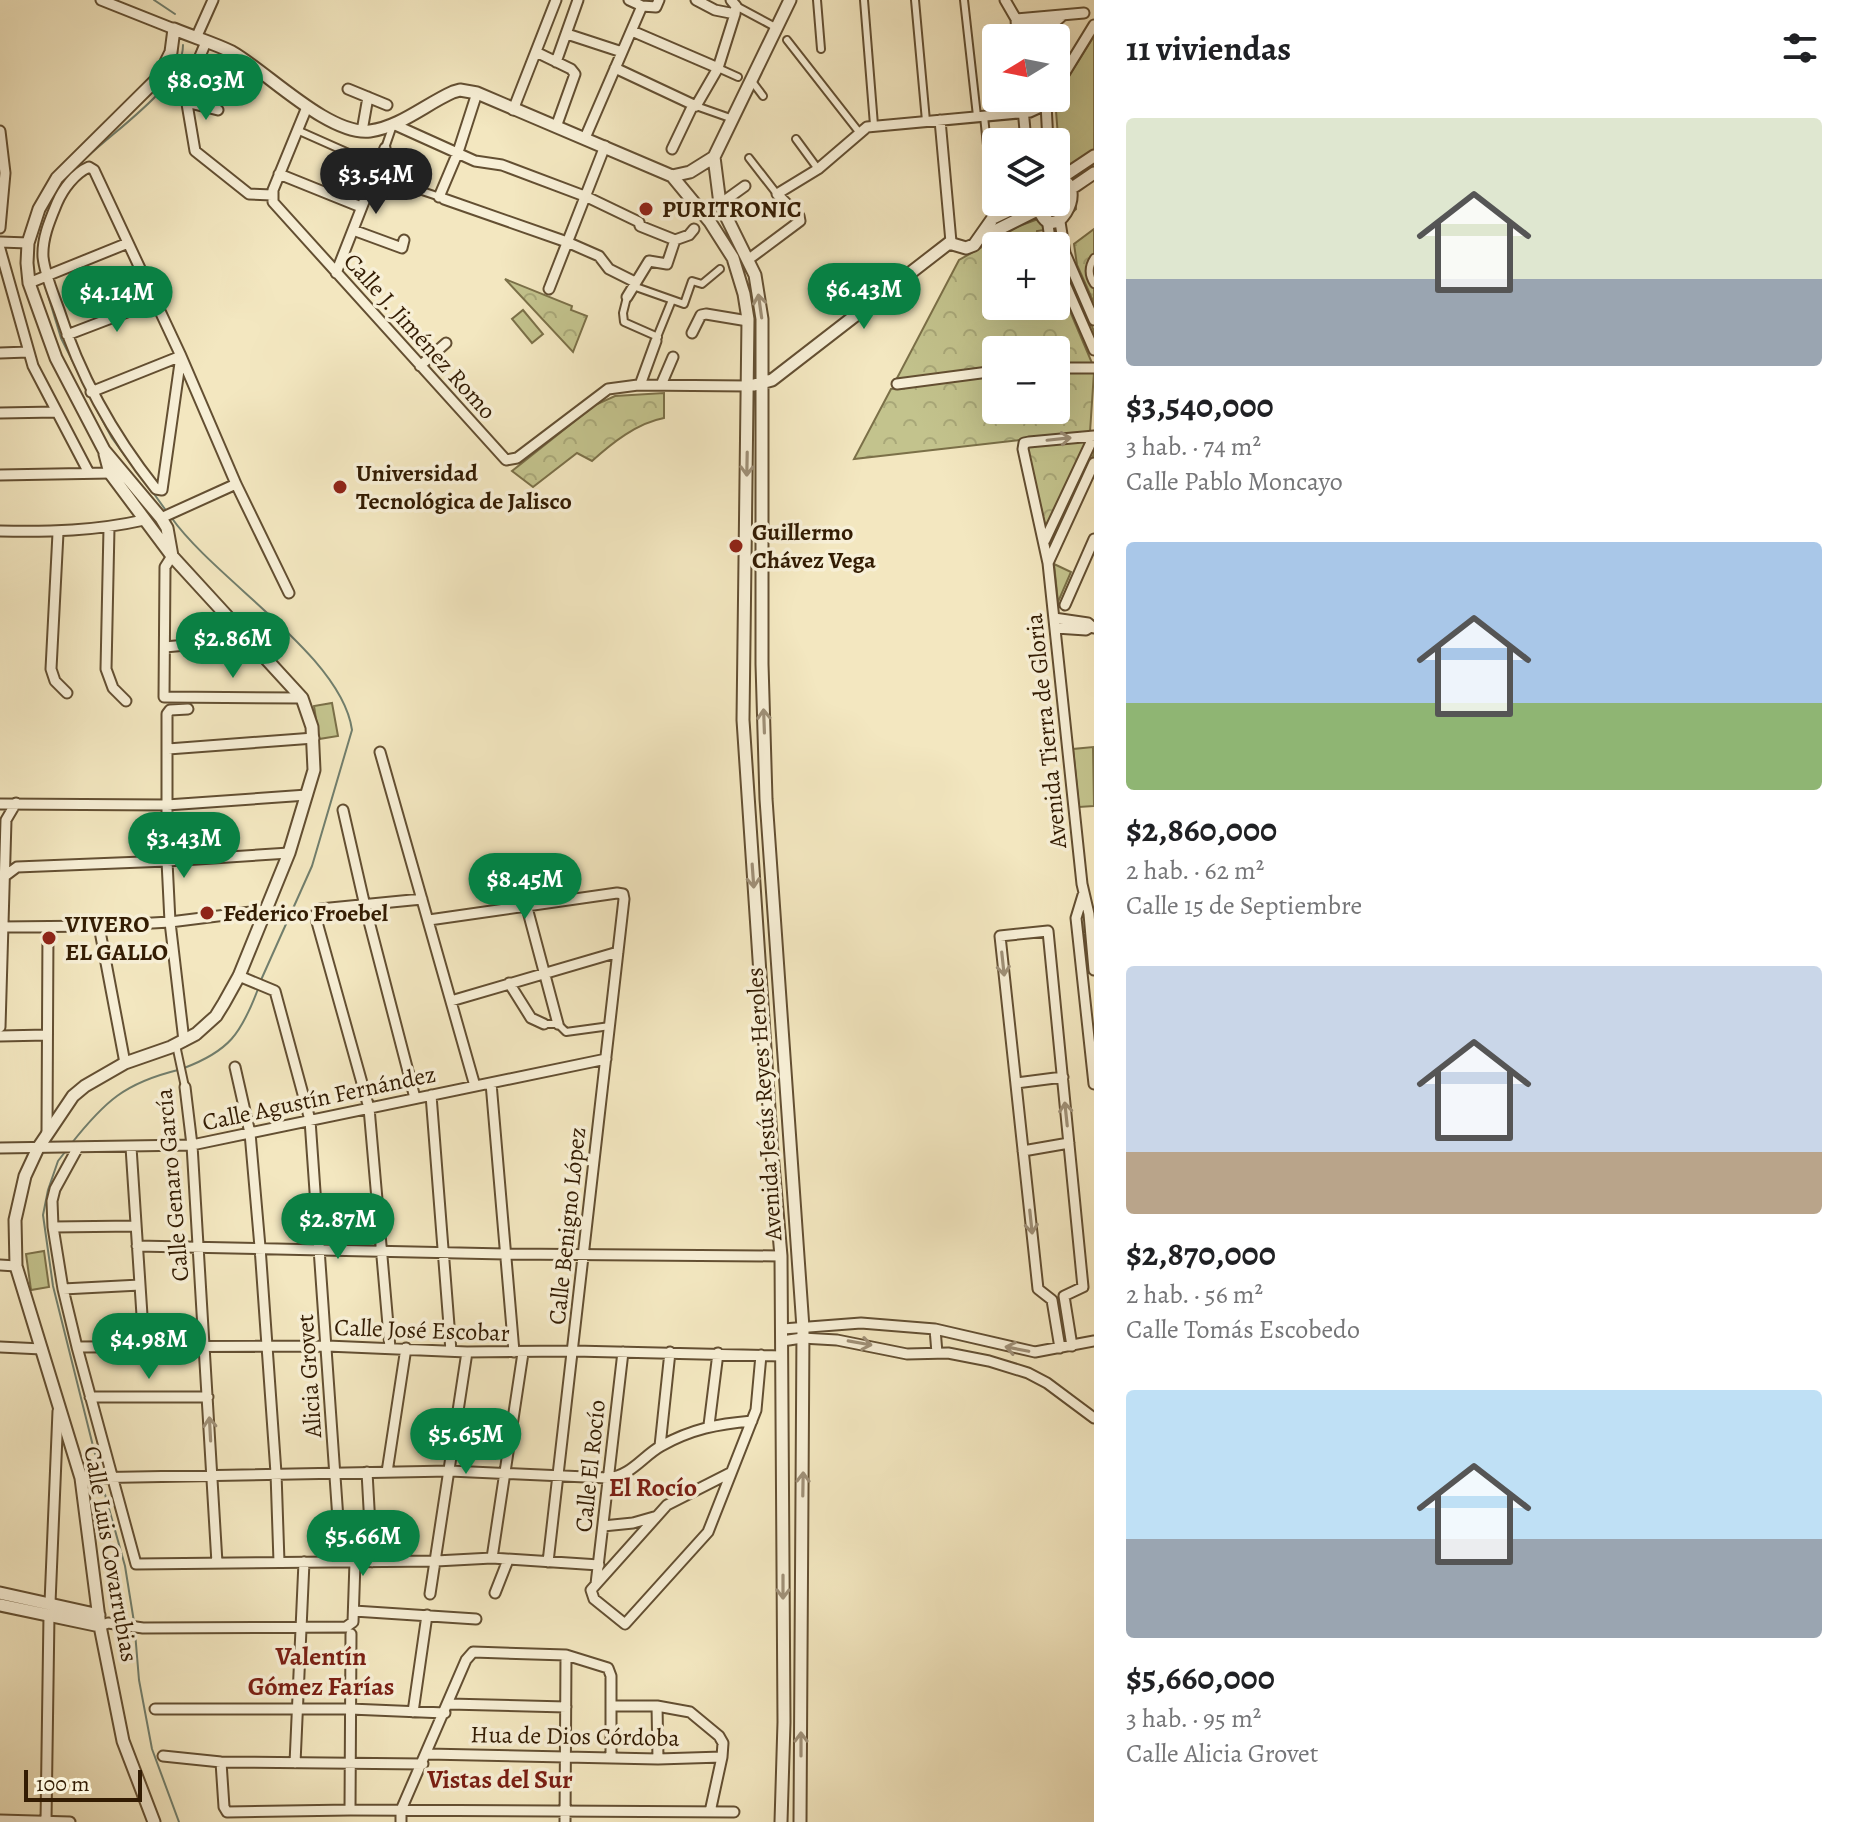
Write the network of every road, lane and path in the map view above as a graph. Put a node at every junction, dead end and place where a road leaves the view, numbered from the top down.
1 (101, 0) edge
2 (126, 0) edge
3 (213, 0) edge
4 (556, 0) edge
5 (578, 0) edge
6 (629, 0) edge
7 (696, 0) edge
8 (790, 0) edge
9 (817, 0) edge
10 (864, 0) edge
11 (915, 0) edge
12 (964, 0) edge
13 (1005, 0) edge
14 (658, 4) edge
15 (642, 6) junction
16 (734, 7) edge
17 (135, 13) junction
18 (1084, 13) dead end
19 (1015, 24) edge
20 (1042, 24) edge
21 (1094, 25) edge
22 (777, 28) junction
23 (174, 29) junction
24 (632, 31) junction
25 (567, 34) junction
26 (201, 40) junction
27 (787, 40) dead end
28 (821, 49) dead end
29 (536, 52) junction
30 (622, 52) junction
31 (556, 62) junction
32 (1070, 64) edge
33 (615, 68) junction
34 (718, 68) junction
35 (738, 77) dead end
36 (751, 80) junction
37 (348, 89) dead end
38 (477, 93) junction
39 (763, 96) dead end
40 (368, 97) junction
41 (186, 102) junction
42 (387, 105) dead end
43 (695, 105) junction
44 (307, 107) junction
45 (218, 110) dead end
46 (513, 110) junction
47 (1028, 112) edge
48 (1024, 113) junction
49 (981, 116) junction
50 (733, 119) junction
51 (940, 120) junction
52 (926, 121) junction
53 (393, 124) junction
54 (874, 125) junction
55 (556, 127) junction
56 (983, 128) edge
57 (1025, 128) edge
58 (297, 130) junction
59 (0, 131) edge
60 (362, 131) junction
61 (859, 132) junction
62 (585, 138) junction
63 (796, 139) dead end
64 (605, 146) junction
65 (385, 148) joint
66 (672, 149) dead end
67 (458, 152) junction
68 (1094, 156) edge
69 (714, 157) junction
70 (749, 158) dead end
71 (818, 169) junction
72 (377, 170) junction
73 (1070, 171) edge
74 (1094, 173) edge
75 (279, 174) junction
76 (672, 176) junction
77 (1070, 184) edge
78 (745, 186) dead end
79 (1075, 186) junction
80 (419, 190) joint
81 (777, 194) junction
82 (272, 195) junction
83 (587, 197) junction
84 (441, 198) junction
85 (720, 204) junction
86 (361, 207) junction
87 (705, 215) junction
88 (997, 216) edge
89 (1028, 216) edge
90 (1050, 216) edge
91 (1060, 222) junction
92 (0, 228) edge
93 (694, 229) joint
94 (353, 230) junction
95 (983, 232) edge
96 (993, 232) edge
97 (982, 234) edge
98 (404, 240) dead end
99 (675, 240) junction
100 (0, 242) edge
101 (567, 242) junction
102 (951, 242) junction
103 (28, 243) junction
104 (128, 243) junction
105 (0, 249) edge
106 (1094, 258) edge
107 (749, 259) junction
108 (727, 264) junction
109 (336, 273) junction
110 (39, 278) junction
111 (634, 284) junction
112 (1094, 284) edge
113 (549, 289) dead end
114 (1070, 295) edge
115 (627, 297) joint
116 (672, 300) junction
117 (156, 301) junction
118 (1094, 320) edge
119 (748, 321) junction
120 (692, 333) dead end
121 (67, 335) junction
122 (657, 339) junction
123 (446, 343) dead end
124 (1094, 350) edge
125 (28, 352) junction
126 (0, 353) edge
127 (181, 356) junction
128 (673, 357) dead end
129 (420, 366) junction
130 (1070, 368) edge
131 (1094, 368) edge
132 (982, 373) edge
133 (761, 384) junction
134 (897, 384) dead end
135 (640, 385) junction
136 (661, 385) junction
137 (748, 386) junction
138 (91, 392) junction
139 (56, 412) junction
140 (0, 413) edge
141 (1094, 436) edge
142 (1094, 463) edge
143 (114, 470) junction
144 (89, 473) junction
145 (0, 475) edge
146 (236, 484) junction
147 (164, 517) junction
148 (144, 520) junction
149 (109, 528) junction
150 (0, 531) edge
151 (58, 533) junction
152 (1094, 539) edge
153 (1045, 540) junction
154 (172, 556) junction
155 (1048, 563) junction
156 (289, 593) dead end
157 (1065, 605) dead end
158 (1055, 623) junction
159 (1092, 628) edge
160 (250, 639) junction
161 (165, 647) junction
162 (67, 693) dead end
163 (302, 698) junction
164 (126, 701) dead end
165 (188, 709) dead end
166 (314, 738) junction
167 (168, 749) junction
168 (380, 752) dead end
169 (307, 795) junction
170 (748, 799) junction
171 (766, 799) junction
172 (16, 803) junction
173 (0, 804) edge
174 (167, 805) junction
175 (343, 810) dead end
176 (3, 816) edge
177 (289, 853) junction
178 (5, 858) junction
179 (167, 861) junction
180 (17, 867) junction
181 (5, 876) junction
182 (1094, 882) edge
183 (1082, 884) junction
184 (1089, 895) edge
185 (422, 899) junction
186 (526, 904) junction
187 (365, 906) junction
188 (266, 910) junction
189 (429, 920) junction
190 (170, 922) junction
191 (99, 926) junction
192 (1, 927) edge
193 (48, 927) junction
194 (618, 952) junction
195 (1094, 970) edge
196 (543, 972) junction
197 (243, 977) junction
198 (509, 983) junction
199 (451, 1001) junction
200 (544, 1024) joint
201 (558, 1024) junction
202 (610, 1026) junction
203 (0, 1027) edge
204 (47, 1035) junction
205 (0, 1036) edge
206 (180, 1043) junction
207 (606, 1059) junction
208 (125, 1063) junction
209 (235, 1067) dead end
210 (1063, 1077) junction
211 (491, 1083) junction
212 (1016, 1083) junction
213 (1094, 1084) edge
214 (475, 1086) junction
215 (185, 1087) joint
216 (431, 1095) junction
217 (415, 1098) junction
218 (369, 1108) junction
219 (310, 1120) junction
220 (250, 1133) junction
221 (47, 1134) junction
222 (1069, 1143) junction
223 (192, 1145) junction
224 (131, 1147) junction
225 (0, 1148) edge
226 (41, 1148) junction
227 (75, 1149) junction
228 (1023, 1151) junction
229 (136, 1226) junction
230 (53, 1227) junction
231 (137, 1246) junction
232 (199, 1246) junction
233 (260, 1247) junction
234 (320, 1249) junction
235 (381, 1251) junction
236 (444, 1252) junction
237 (505, 1254) junction
238 (584, 1255) junction
239 (781, 1256) junction
240 (0, 1265) edge
241 (16, 1266) junction
242 (140, 1285) junction
243 (63, 1289) junction
244 (935, 1329) junction
245 (802, 1333) junction
246 (782, 1335) junction
247 (1094, 1341) edge
248 (205, 1345) junction
249 (144, 1346) junction
250 (267, 1346) junction
251 (327, 1346) junction
252 (1072, 1346) junction
253 (0, 1347) edge
254 (77, 1347) junction
255 (390, 1348) junction
256 (406, 1348) junction
257 (1060, 1348) junction
258 (42, 1349) junction
259 (451, 1351) junction
260 (574, 1351) junction
261 (467, 1352) junction
262 (623, 1352) junction
263 (670, 1352) junction
264 (518, 1353) junction
265 (718, 1353) junction
266 (937, 1353) junction
267 (761, 1355) junction
268 (782, 1356) junction
269 (90, 1397) junction
270 (208, 1397) junction
271 (59, 1403) junction
272 (1094, 1418) edge
273 (752, 1421) junction
274 (709, 1425) junction
275 (660, 1446) junction
276 (450, 1471) junction
277 (336, 1472) junction
278 (367, 1472) junction
279 (387, 1472) junction
280 (276, 1473) junction
281 (506, 1473) junction
282 (730, 1473) junction
283 (213, 1475) junction
284 (560, 1475) junction
285 (111, 1476) junction
286 (85, 1478) junction
287 (608, 1478) junction
288 (657, 1516) junction
289 (603, 1526) junction
290 (492, 1558) junction
291 (508, 1560) junction
292 (436, 1561) junction
293 (279, 1562) junction
294 (304, 1562) junction
295 (341, 1562) junction
296 (355, 1562) junction
297 (372, 1562) junction
298 (548, 1562) junction
299 (217, 1563) junction
300 (599, 1565) junction
301 (596, 1584) junction
302 (0, 1593) edge
303 (495, 1593) dead end
304 (430, 1594) dead end
305 (0, 1605) edge
306 (50, 1609) junction
307 (354, 1611) junction
308 (427, 1615) junction
309 (476, 1619) dead end
310 (105, 1622) junction
311 (299, 1629) junction
312 (351, 1630) junction
313 (566, 1655) junction
314 (611, 1706) junction
315 (657, 1706) junction
316 (566, 1707) junction
317 (155, 1709) dead end
318 (297, 1709) junction
319 (350, 1709) junction
320 (447, 1709) junction
321 (413, 1712) junction
322 (163, 1756) dead end
323 (566, 1757) junction
324 (722, 1757) junction
325 (611, 1758) junction
326 (425, 1759) junction
327 (658, 1759) junction
328 (221, 1762) junction
329 (295, 1763) junction
330 (350, 1763) junction
331 (350, 1810) junction
332 (401, 1810) junction
333 (512, 1810) junction
334 (565, 1810) junction
335 (631, 1811) junction
336 (710, 1812) junction
337 (734, 1812) dead end
338 (694, 1817) edge
339 (0, 1820) edge
340 (46, 1821) edge
341 (70, 1822) edge
342 (154, 1822) edge
343 (401, 1822) edge
344 (511, 1822) edge
345 (565, 1822) edge
346 (631, 1822) edge
347 (781, 1822) edge
348 (800, 1822) edge

1 - 17 street
2 - 17 street
3 - 26 street
4 - 29 street
5 - 25 street
6 - 15 street
7 - 16 street
8 - 22 street
9 - 28 street
10 - 54 street
11 - 52 street
12 - 49 street
13 - 19 street
14 - 15 street
15 - 24 street
16 - 22 street
16 - 34 street
17 - 23 street
18 - 20 street
21 - 32 street
22 - 36 street
23 - 26 street
23 - 103 street, Calle Luis Covarrubias
24 - 30 street
24 - 34 street
25 - 30 street
25 - 31 street
26 - 41 street
26 - 44 street
27 - 61 street
29 - 31 street
29 - 46 street
30 - 33 street
31 - 55 street
33 - 43 street
33 - 62 street
34 - 35 street
34 - 43 street
36 - 39 street
36 - 50 street
37 - 40 street
38 - 46 street
38 - 53 street
38 - 67 street
40 - 42 street
40 - 60 street
41 - 45 street
41 - 82 street
43 - 50 street
43 - 66 street
44 - 58 street
44 - 60 street
46 - 55 street
47 - 48 street
48 - 49 street
48 - 57 street
49 - 51 street
49 - 56 street
50 - 69 street
51 - 52 street
51 - 102 street
52 - 54 street
53 - 60 street
53 - 65 street
53 - 67 street
54 - 61 street
55 - 62 street
58 - 72 street
58 - 75 street
59 - 92 street
61 - 71 street
62 - 64 street
63 - 71 street
64 - 76 street
64 - 83 street
65 - 72 street
67 - 83 street
67 - 84 street
68 - 73 street
69 - 76 street
69 - 85 street, Avenida Jesús Reyes Heroles
70 - 81 street
71 - 81 street
72 - 80 street
72 - 86 street
74 - 79 street
75 - 82 street
75 - 86 street
76 - 87 street, Avenida Jesús Reyes Heroles
77 - 79 street
78 - 85 street
79 - 91 street
80 - 84 street
81 - 107 street
82 - 109 street, Calle J. Jiménez Romo
83 - 99 street
83 - 101 street
84 - 101 street
85 - 107 street, Avenida Jesús Reyes Heroles
86 - 94 street
87 - 93 street
87 - 108 street, Avenida Jesús Reyes Heroles
88 - 95 street
89 - 96 street
90 - 91 street
91 - 118 street
93 - 99 street
94 - 98 street
94 - 109 street
97 - 102 street
99 - 111 street
100 - 103 street
101 - 111 street
101 - 113 street
102 - 133 street
103 - 110 street, Calle Luis Covarrubias
104 - 110 street
104 - 110 street
104 - 117 street
105 - 125 street
106 - 112 street
133 -> 107 street, Avenida Jesús Reyes Heroles
108 - 116 street
108 - 119 street, Avenida Jesús Reyes Heroles
109 - 129 street, Calle J. Jiménez Romo
110 - 121 street
110 - 143 street, Calle Luis Covarrubias
111 - 115 street
111 - 116 street
114 - 124 street
115 - 122 street
116 - 122 street
117 - 121 street
117 - 127 street
119 - 120 street
119 - 137 street, Avenida Jesús Reyes Heroles
121 - 138 street
122 - 135 street
123 - 129 street
125 - 126 street
125 - 139 street
127 - 138 street
127 - 138 street
127 - 146 street
128 - 136 street
129 - 135 street, Calle J. Jiménez Romo
130 - 131 street
132 - 134 street
133 - 137 street
171 -> 133 street, Avenida Jesús Reyes Heroles
135 - 136 street
136 - 137 street
137 -> 170 street, Avenida Jesús Reyes Heroles
139 - 140 street
139 - 144 street
141 - 153 street
153 -> 141 street, Avenida Tierra de Gloria
142 - 155 street
143 - 144 street
143 - 147 street, Calle Luis Covarrubias
143 - 148 street, Calle Luis Covarrubias
144 - 145 street
146 - 147 street
146 - 156 street
147 - 154 street, Calle Luis Covarrubias
148 - 149 street
148 - 154 street, Calle Luis Covarrubias
149 - 151 street
149 - 164 street
150 - 151 street
151 - 162 street
152 - 157 street
153 - 155 street, Avenida Tierra de Gloria
154 - 160 street, Calle Luis Covarrubias
154 - 161 street
155 - 158 street, Avenida Tierra de Gloria
158 - 159 street
158 - 183 street, Avenida Tierra de Gloria
160 - 161 street
160 - 163 street, Calle Luis Covarrubias
161 - 163 street
163 - 166 street, Calle Luis Covarrubias
165 - 167 street
166 - 167 street
166 - 169 street, Calle Luis Covarrubias
167 - 174 street
168 - 185 street
169 - 174 street
169 - 177 street, Calle Luis Covarrubias
170 - 171 street
170 -> 239 street, Avenida Jesús Reyes Heroles
171 - 245 street, Avenida Jesús Reyes Heroles
172 - 173 street
172 - 174 street
172 - 176 street
174 - 179 street
175 - 187 street
176 - 178 street
177 - 179 street
177 - 188 street, Calle Luis Covarrubias
178 - 180 street
178 - 181 street
179 - 180 street
179 - 190 street
180 - 181 street
181 - 192 street
182 - 183 street
183 - 184 street, Avenida Tierra de Gloria
184 - 195 street, Avenida Tierra de Gloria
184 - 213 street, Avenida Tierra de Gloria
185 - 187 street
185 - 189 street
186 - 189 street
186 - 194 street, Calle Benigno López
186 - 196 street
187 - 217 street
187 - 218 street
188 - 190 street
188 - 197 street, Calle Luis Covarrubias
189 - 199 street
190 - 191 street
190 - 206 street
191 - 193 street
191 - 208 street
192 - 193 street
192 - 203 street
193 - 204 street
194 - 196 street
194 - 202 street, Calle Benigno López
196 - 198 street
196 - 201 street
197 - 206 street, Calle Luis Covarrubias
197 - 219 street, Alicia Grovet
198 - 199 street
198 - 200 street
199 - 214 street
200 - 201 street
201 - 202 street
202 - 207 street, Calle Benigno López
204 - 205 street
204 - 221 street
206 - 208 street, Calle Luis Covarrubias
206 - 215 street, Calle Genaro García
207 - 211 street, Calle Agustín Fernández
207 - 238 street, Calle Benigno López
208 - 221 street, Calle Luis Covarrubias
209 - 220 street
210 - 212 street
210 -> 212 street
222 -> 210 street
211 - 214 street, Calle Agustín Fernández
211 - 237 street
212 - 228 street
214 - 216 street, Calle Agustín Fernández
215 - 223 street, Calle Genaro García
216 - 217 street, Calle Agustín Fernández
216 - 236 street
217 - 218 street, Calle Agustín Fernández
218 - 219 street, Calle Agustín Fernández
218 - 235 street
219 - 220 street, Calle Agustín Fernández
219 - 234 street, Alicia Grovet
220 - 223 street, Calle Agustín Fernández
220 - 233 street
221 - 226 street, Calle Luis Covarrubias
222 - 228 street
222 - 252 street
223 - 224 street, Calle Agustín Fernández
223 - 232 street, Calle Genaro García
224 - 227 street, Calle Agustín Fernández
224 - 229 street
225 - 226 street, Calle Agustín Fernández
226 - 227 street, Calle Agustín Fernández
226 - 241 street, Calle Luis Covarrubias
227 - 230 street
228 -> 257 street
229 - 230 street
229 - 231 street
230 - 243 street
231 - 232 street
231 - 242 street
232 - 233 street
232 - 248 street, Calle Genaro García
233 - 234 street
233 - 250 street
234 - 235 street
234 - 251 street, Alicia Grovet
235 - 236 street
235 - 255 street
236 - 237 street
236 - 259 street
237 - 238 street
237 - 264 street
238 - 239 street
238 - 260 street, Calle Benigno López
239 - 246 street, Avenida Jesús Reyes Heroles
240 - 241 street
241 - 258 street, Calle Luis Covarrubias
242 - 243 street
242 - 249 street
243 - 254 street
244 - 245 street
257 -> 244 street
244 - 266 street
245 - 246 street
245 -> 266 street
348 -> 245 street, Avenida Jesús Reyes Heroles
246 - 268 street, Avenida Jesús Reyes Heroles
247 - 252 street
248 - 249 street, Calle José Escobar
248 - 250 street, Calle José Escobar
248 - 270 street, Calle Genaro García
249 - 254 street, Calle José Escobar
250 - 251 street, Calle José Escobar
250 - 280 street
251 - 255 street, Calle José Escobar
251 - 277 street, Alicia Grovet
252 - 257 street
253 - 258 street
254 - 269 street
255 - 256 street, Calle José Escobar
256 - 259 street, Calle José Escobar
256 - 279 street
258 - 271 street, Calle Luis Covarrubias
259 - 261 street, Calle José Escobar
260 - 262 street, Calle José Escobar
260 - 264 street, Calle José Escobar
260 - 284 street, Calle Benigno López
261 - 264 street, Calle José Escobar
261 - 276 street
262 - 263 street, Calle José Escobar
262 - 287 street, Calle El Rocío
263 - 265 street, Calle José Escobar
263 - 275 street
264 - 281 street
265 - 267 street, Calle José Escobar
265 - 274 street
266 - 272 street
267 - 268 street, Calle José Escobar
267 - 273 street
268 -> 347 street, Avenida Jesús Reyes Heroles
269 - 270 street
269 - 285 street
283 -> 270 street, Calle Genaro García
271 - 286 street, Calle Luis Covarrubias
271 - 306 street
273 - 274 street
273 - 282 street
274 - 275 street
275 - 287 street
276 - 279 street
276 - 281 street
276 - 292 street
277 - 278 street
277 - 280 street
277 - 295 street, Alicia Grovet
278 - 279 street
278 - 297 street
280 - 283 street
280 - 293 street
281 - 284 street
281 - 290 street
282 - 288 street
282 - 301 street
283 - 285 street
283 - 299 street, Calle Genaro García
284 - 287 street
284 - 298 street, Calle Benigno López
285 - 286 street
285 - 299 street
286 - 310 street, Calle Luis Covarrubias
287 - 289 street, Calle El Rocío
288 - 289 street
288 - 301 street
289 - 300 street, Calle El Rocío
290 - 291 street
290 - 292 street
291 - 298 street
291 - 303 street
292 - 297 street
292 - 304 street
293 - 294 street
293 - 299 street
294 - 295 street
294 - 311 street
295 - 296 street
296 - 297 street
296 - 307 street
298 - 300 street
300 - 301 street, Calle El Rocío
302 - 306 street
305 - 306 street
306 - 310 street
306 - 340 street
307 - 308 street
307 - 312 street
308 - 309 street
308 - 321 street
310 - 311 street
310 - 342 street, Calle Luis Covarrubias
311 - 312 street
311 - 318 street
312 - 319 street
313 - 314 street
313 - 316 street
313 - 320 street
314 - 315 street
314 - 325 street
315 - 324 street
315 - 327 street
316 - 320 street
316 - 323 street
317 - 318 street
318 - 319 street
318 - 329 street
319 - 321 street
319 - 330 street
320 - 321 street
320 - 326 street
322 - 328 street, Hua de Dios Córdoba
323 - 325 street, Hua de Dios Córdoba
323 - 326 street, Hua de Dios Córdoba
323 - 334 street
324 - 327 street, Hua de Dios Córdoba
324 - 336 street
325 - 327 street, Hua de Dios Córdoba
326 - 330 street, Hua de Dios Córdoba
326 - 332 street
328 - 329 street, Hua de Dios Córdoba
328 - 331 street
329 - 330 street, Hua de Dios Córdoba
330 - 331 street
331 - 332 street
332 - 333 street
332 - 343 street
333 - 334 street
333 - 344 street
334 - 335 street
334 - 345 street
335 - 338 street
335 - 346 street
336 - 337 street
336 - 338 street
339 - 340 street
340 - 341 street

